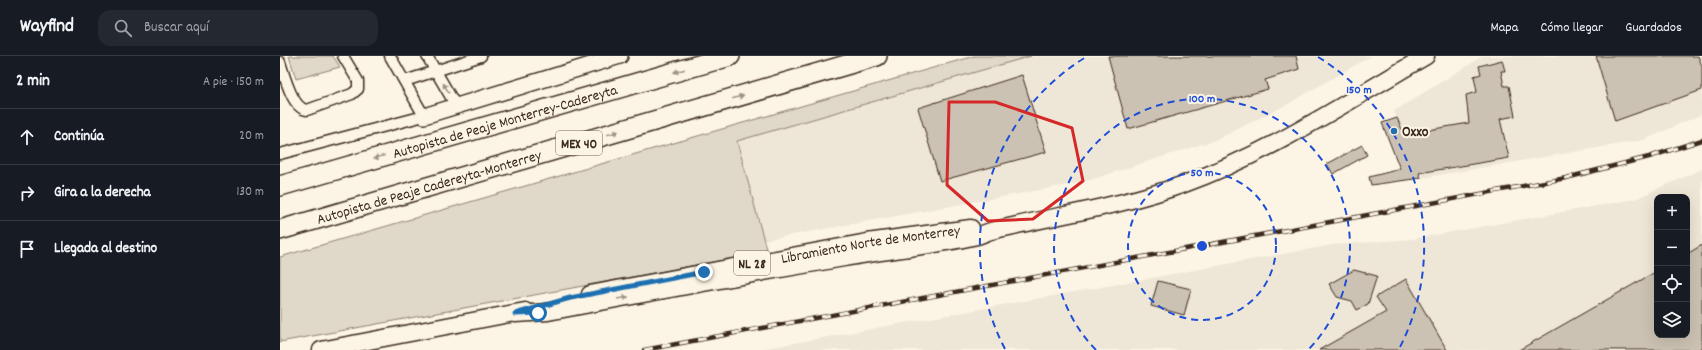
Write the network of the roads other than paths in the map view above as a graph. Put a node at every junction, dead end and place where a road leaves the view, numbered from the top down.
1 (343, 56) edge
2 (390, 56) edge
3 (427, 56) edge
4 (481, 56) edge
5 (620, 56) edge
6 (730, 56) edge
7 (878, 56) edge
8 (1426, 56) edge
9 (280, 62) edge
10 (436, 71) junction
11 (405, 82) junction
12 (456, 106) junction
13 (424, 116) junction
14 (280, 154) edge
15 (280, 186) edge
16 (280, 230) edge
17 (992, 230) junction
18 (897, 237) junction
19 (810, 264) junction
20 (704, 272) junction
21 (515, 314) junction
22 (321, 350) edge

1 - 9 street
2 - 11 street
3 - 10 street
4 - 10 street
5 - 12 street
6 -> 15 highway, Autopista de Peaje Monterrey-Cadereyta
16 -> 7 highway, Autopista de Peaje Cadereyta-Monterrey / MEX 40
8 - 17 main road, Libramiento Norte de Monterrey / NL 28
10 - 11 street
12 -> 10 street
11 - 13 street
12 - 13 street
13 - 14 street
17 - 18 main road, Libramiento Norte de Monterrey / NL 28
17 - 19 main road, Libramiento Norte de Monterrey / NL 28
18 - 19 main road
18 - 20 main road, Libramiento Norte de Monterrey / NL 28
19 - 20 main road
21 -> 19 main road, Libramiento Norte de Monterrey / NL 28
20 - 21 main road, Libramiento Norte de Monterrey / NL 28
21 - 22 main road, Libramiento Norte de Monterrey / NL 28

